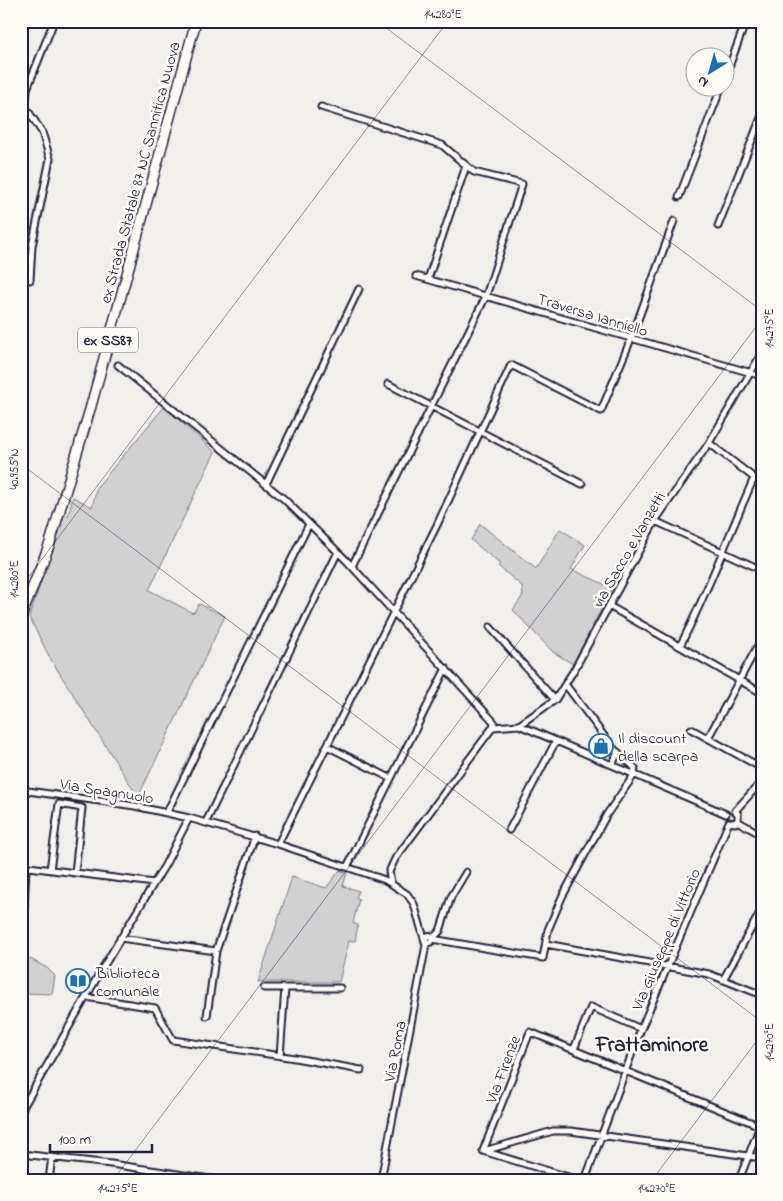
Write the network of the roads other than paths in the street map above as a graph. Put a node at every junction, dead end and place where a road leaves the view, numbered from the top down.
1 (196, 21) edge
2 (746, 21) edge
3 (53, 22) edge
4 (736, 48) edge
5 (21, 94) edge
6 (717, 98) edge
7 (26, 100) junction
8 (321, 107) dead end
9 (26, 108) junction
10 (762, 115) edge
11 (21, 123) edge
12 (466, 166) junction
13 (679, 198) dead end
14 (674, 221) dead end
15 (718, 226) dead end
16 (416, 276) dead end
17 (21, 277) edge
18 (428, 279) junction
19 (359, 289) dead end
20 (486, 296) junction
21 (631, 339) junction
22 (762, 353) edge
23 (118, 365) dead end
24 (751, 373) junction
25 (762, 376) edge
26 (388, 384) dead end
27 (430, 405) junction
28 (481, 431) junction
29 (709, 443) junction
30 (754, 478) junction
31 (266, 484) junction
32 (582, 484) dead end
33 (762, 484) edge
34 (655, 521) junction
35 (309, 524) junction
36 (721, 551) junction
37 (338, 552) junction
38 (352, 566) junction
39 (762, 570) edge
40 (609, 606) junction
41 (394, 611) junction
42 (21, 617) edge
43 (490, 628) dead end
44 (762, 638) edge
45 (680, 646) junction
46 (446, 668) junction
47 (739, 680) junction
48 (565, 684) junction
49 (762, 693) edge
50 (555, 700) junction
51 (519, 725) junction
52 (493, 727) junction
53 (691, 729) dead end
54 (708, 738) junction
55 (556, 741) junction
56 (327, 746) junction
57 (618, 752) junction
58 (612, 765) junction
59 (762, 768) edge
60 (634, 775) junction
61 (390, 778) junction
62 (762, 781) edge
63 (21, 790) edge
64 (736, 811) junction
65 (167, 812) junction
66 (726, 814) junction
67 (189, 818) junction
68 (737, 821) junction
69 (206, 822) junction
70 (729, 822) junction
71 (509, 830) dead end
72 (762, 835) edge
73 (255, 836) junction
74 (278, 844) junction
75 (24, 867) edge
76 (347, 867) junction
77 (50, 870) junction
78 (466, 872) dead end
79 (75, 873) junction
80 (391, 882) junction
81 (154, 883) junction
82 (762, 909) edge
83 (23, 929) dead end
84 (120, 938) junction
85 (432, 939) junction
86 (425, 940) junction
87 (546, 944) junction
88 (216, 952) junction
89 (667, 965) junction
90 (723, 980) junction
91 (264, 988) dead end
92 (285, 988) junction
93 (340, 988) dead end
94 (762, 995) edge
95 (86, 997) junction
96 (207, 1016) dead end
97 (641, 1029) junction
98 (574, 1049) junction
99 (280, 1056) junction
100 (361, 1070) dead end
101 (626, 1070) junction
102 (21, 1111) edge
103 (761, 1124) edge
104 (600, 1135) junction
105 (483, 1151) junction
106 (21, 1154) edge
107 (748, 1156) junction
108 (52, 1158) junction
109 (762, 1158) edge
110 (49, 1180) edge
111 (217, 1180) edge
112 (381, 1180) edge
113 (578, 1180) edge
114 (585, 1180) edge
115 (739, 1180) edge

1 - 42 highway, ex Strada Statale 87 NC Sannitica Nuova / ex SS87
2 - 4 street
3 - 7 street
5 - 7 street
6 - 13 street
7 - 9 street
8 - 12 street
9 - 11 street
9 - 17 street
10 - 15 street
12 - 18 street
12 - 20 street
14 - 21 street
16 - 18 street, Traversa Ianniello
18 - 20 street, Traversa Ianniello
19 - 31 street
20 - 21 street, Traversa Ianniello
20 - 27 street
21 - 24 street, Traversa Ianniello
21 - 28 street
22 - 24 street, via Sacco e Vanzetti
23 - 31 street
24 - 25 street, Traversa Ianniello
24 - 29 street, via Sacco e Vanzetti
26 - 27 street
27 - 28 street
27 - 38 street
28 - 32 street
28 - 41 street
29 - 30 street
29 - 34 street, via Sacco e Vanzetti
30 - 33 street
30 - 36 street
31 - 35 street
34 - 36 street
34 - 40 street, via Sacco e Vanzetti
35 - 37 street
35 - 65 street
36 - 39 street
36 - 45 street
37 - 38 street
37 - 69 street
38 - 41 street
40 - 45 street
40 - 48 street, via Sacco e Vanzetti
41 - 46 street
41 - 56 street
43 - 50 street
44 - 47 street
45 - 47 street
46 - 52 street
46 - 61 street
47 - 49 street
47 - 54 street
48 - 50 street, via Sacco e Vanzetti
48 - 57 street
50 - 51 street, via Sacco e Vanzetti
51 - 52 street
51 - 55 street
52 - 80 street
53 - 54 street
54 - 59 street
55 - 58 street
55 - 71 street
56 - 61 street
56 - 74 street
57 - 58 street
57 - 60 street
58 - 60 street
60 - 66 street
60 - 87 street
61 - 76 street
62 - 64 street
63 - 65 street, Via Spagnuolo
64 - 66 street
64 - 68 street
65 - 67 street, Via Spagnuolo
66 - 70 street
67 - 69 street, Via Spagnuolo
67 - 81 street
68 - 70 street
68 - 72 street
69 - 73 street, Via Spagnuolo
70 - 89 street, Via Giuseppe di Vittorio
73 - 74 street, Via Spagnuolo
73 - 88 street
74 - 76 street, Via Spagnuolo
75 - 77 street
75 - 83 street
76 - 80 street, Via Spagnuolo
77 - 79 street
77 - 79 street
78 - 85 street
79 - 81 street
80 - 86 street, Via Roma
81 - 84 street
82 - 90 street
84 - 88 street
84 - 95 street
85 - 86 street
85 - 87 street
86 - 112 street, Via Roma
87 - 89 street
88 - 96 street
89 - 90 street
89 - 97 street, Via Giuseppe di Vittorio
90 - 94 street
91 - 92 street
92 - 93 street
92 - 99 street
95 - 99 street
95 - 102 street
97 - 98 street
97 - 101 street, Via Giuseppe di Vittorio
98 - 101 street, Via Firenze
98 - 105 street, Via Firenze
99 - 100 street
101 - 103 street, Via Firenze
101 - 104 street, Via Giuseppe di Vittorio
103 - 107 street
104 - 105 street
104 - 107 street
104 - 114 street, Via Giuseppe di Vittorio
105 - 113 street
106 - 108 street
107 - 109 street
107 - 115 street
108 - 110 street
108 - 111 street

